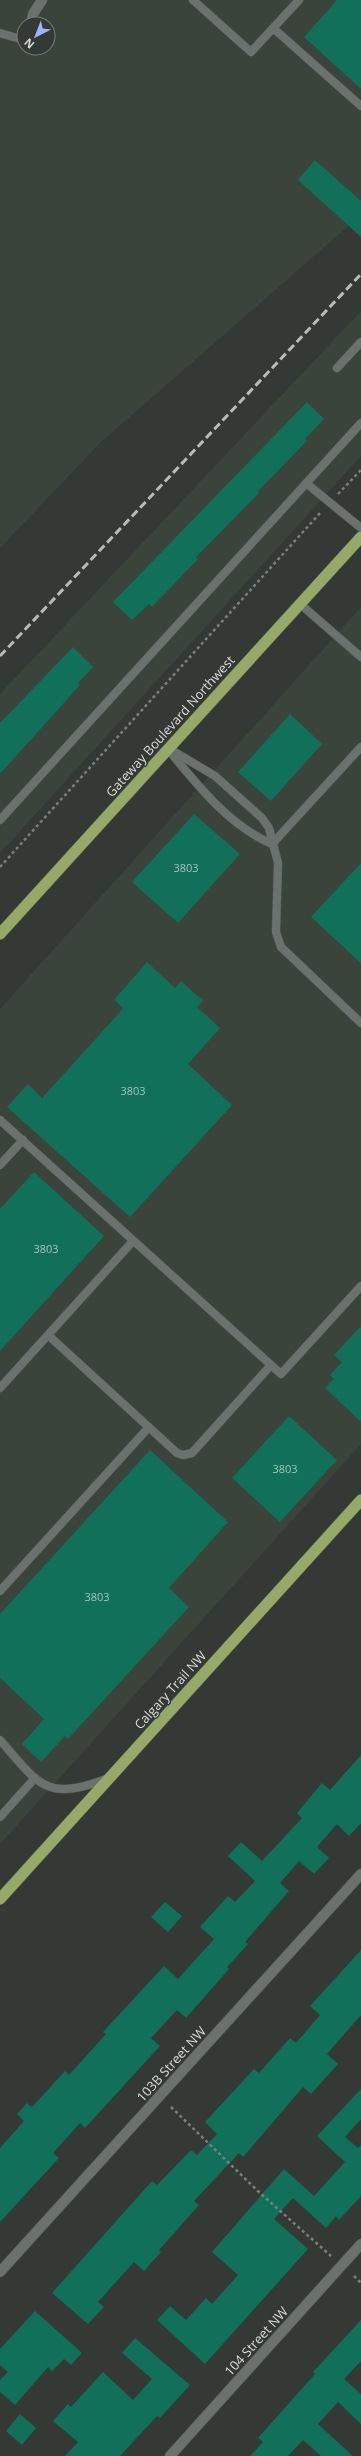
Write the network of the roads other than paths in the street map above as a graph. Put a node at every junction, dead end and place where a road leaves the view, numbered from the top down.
1 (42, 0) edge
2 (193, 0) edge
3 (299, 0) edge
4 (32, 16) edge
5 (273, 28) junction
6 (0, 33) edge
7 (16, 38) edge
8 (361, 106) edge
9 (361, 342) edge
10 (337, 368) dead end
11 (361, 423) edge
12 (306, 483) junction
13 (361, 528) edge
14 (361, 537) edge
15 (299, 603) junction
16 (361, 657) edge
17 (361, 747) edge
18 (168, 748) junction
19 (0, 820) edge
20 (272, 844) junction
21 (0, 934) edge
22 (361, 1023) edge
23 (0, 1120) edge
24 (23, 1140) junction
25 (0, 1166) edge
26 (133, 1241) junction
27 (361, 1286) edge
28 (48, 1335) junction
29 (271, 1365) junction
30 (0, 1388) edge
31 (149, 1427) junction
32 (361, 1500) edge
33 (0, 1591) edge
34 (0, 1740) edge
35 (110, 1777) junction
36 (34, 1779) junction
37 (0, 1817) edge
38 (361, 1874) edge
39 (0, 1899) edge
40 (361, 2244) edge
41 (0, 2272) edge
42 (170, 2456) edge

1 - 4 street
2 - 5 lane
3 - 5 lane
5 - 8 lane
6 - 7 lane
9 - 10 lane
11 - 12 lane
12 - 13 lane
12 - 19 lane
14 - 15 highway, Gateway Boulevard Northwest
15 - 16 lane
15 - 18 highway, Gateway Boulevard Northwest
17 - 20 lane
18 - 20 lane
18 - 20 lane
18 - 21 highway, Gateway Boulevard Northwest
20 - 22 lane
23 - 24 lane
24 - 25 lane
24 - 26 lane
26 - 28 lane
26 - 29 lane
27 - 29 lane
28 - 30 lane
28 - 31 lane
29 - 31 lane
31 - 33 lane
32 - 35 highway, Calgary Trail NW
34 - 36 lane
35 - 36 lane
35 - 39 highway, Calgary Trail NW
36 - 37 lane
38 - 41 street, 103B Street NW
40 - 42 street, 104 Street NW

